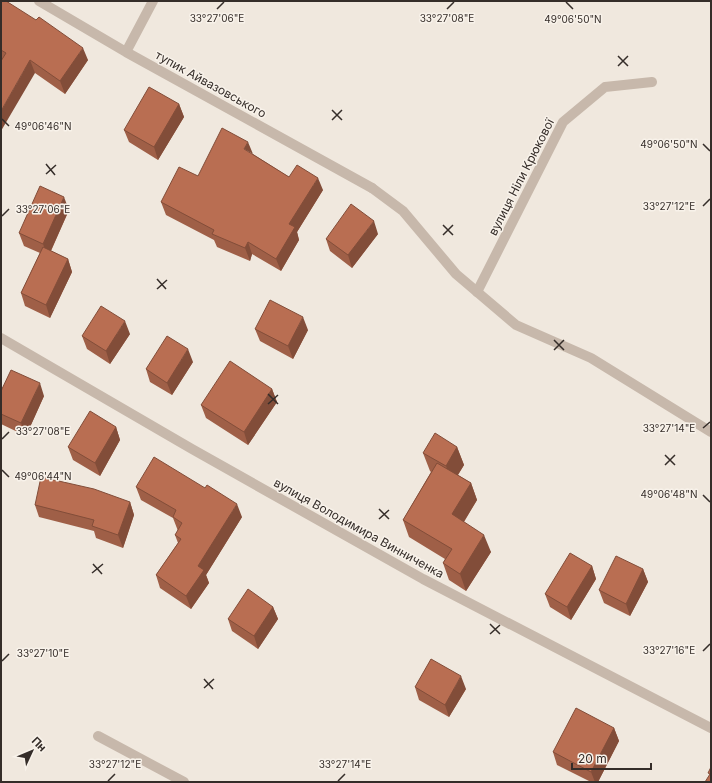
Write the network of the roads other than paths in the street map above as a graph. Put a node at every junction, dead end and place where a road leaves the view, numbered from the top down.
1 (39, 1) edge
2 (153, 1) edge
3 (126, 52) junction
4 (652, 82) dead end
5 (477, 292) junction
6 (1, 338) edge
7 (711, 432) edge
8 (711, 728) edge
9 (98, 736) dead end
10 (184, 782) edge

1 - 3 street, тупик Айвазовського
2 - 3 street
3 - 5 street, тупик Айвазовського
4 - 5 street, вулиця Ніли Крюкової
5 - 7 street, тупик Айвазовського
6 - 8 street, вулиця Володимира Винниченка
9 - 10 street

